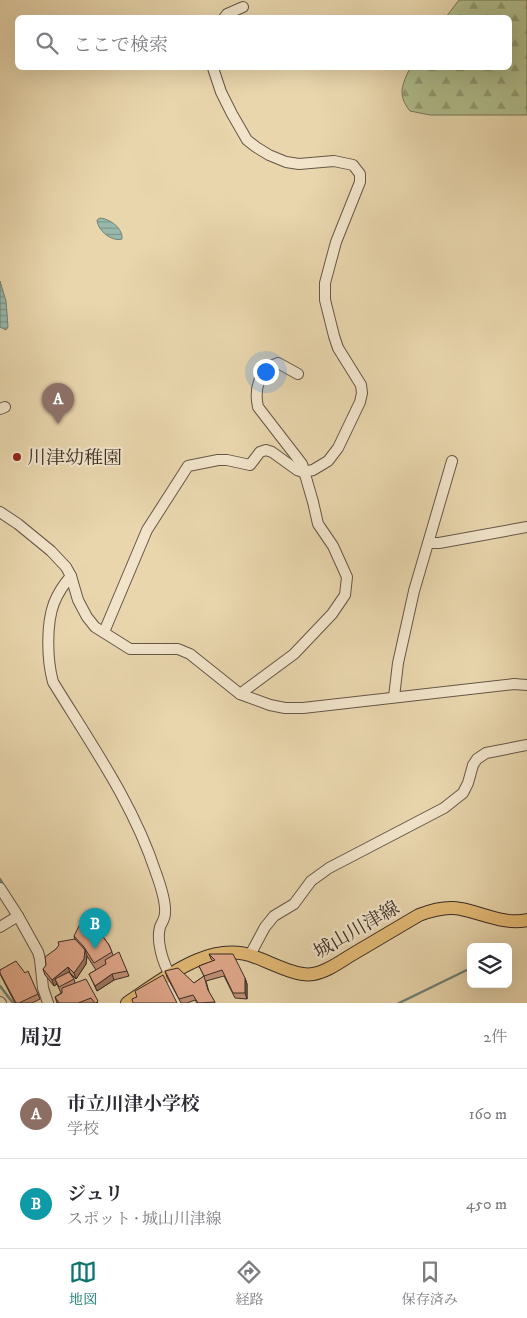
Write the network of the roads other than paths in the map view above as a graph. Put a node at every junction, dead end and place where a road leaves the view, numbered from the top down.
1 (243, 6) dead end
2 (226, 15) edge
3 (214, 70) edge
4 (298, 374) dead end
5 (452, 461) dead end
6 (303, 472) junction
7 (0, 512) edge
8 (527, 527) edge
9 (429, 544) junction
10 (71, 576) junction
11 (104, 632) junction
12 (527, 685) edge
13 (240, 694) junction
14 (394, 697) junction
15 (527, 745) edge
16 (0, 888) edge
17 (18, 916) junction
18 (527, 920) edge
19 (0, 927) edge
20 (250, 955) junction
21 (169, 976) junction
22 (48, 1003) edge
23 (127, 1003) edge
24 (180, 1003) edge

1 - 2 street
3 - 6 street
4 - 6 street
5 - 9 street
6 - 11 street
6 - 13 street
7 - 10 street
8 - 9 street
9 - 14 street
10 - 11 street
10 - 21 street
11 - 13 street
12 - 14 street
13 - 14 street
15 - 20 street
16 - 17 street
17 - 19 street
17 - 22 street
18 - 20 main road, 城山川津線
20 - 21 main road, 城山川津線
21 - 23 main road, 城山川津線
21 - 24 street

